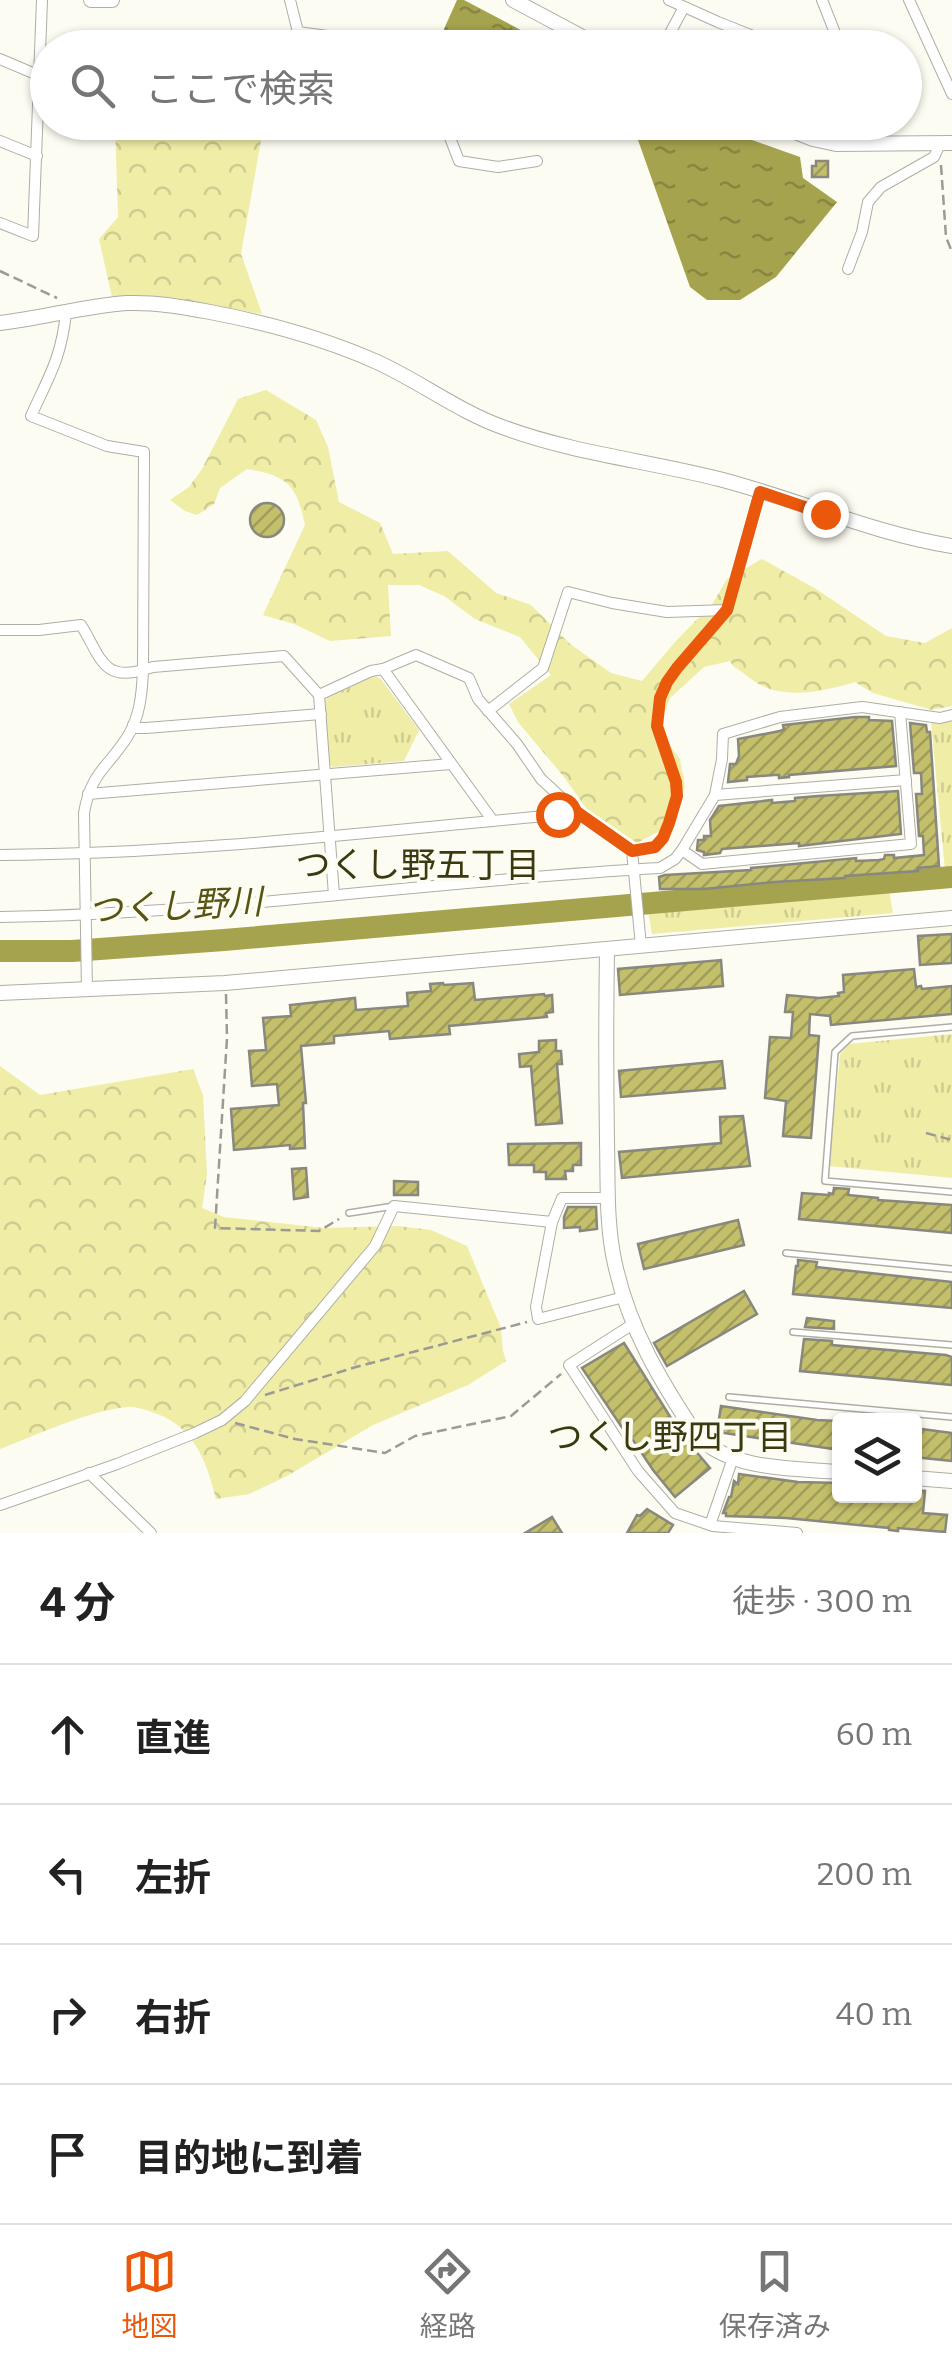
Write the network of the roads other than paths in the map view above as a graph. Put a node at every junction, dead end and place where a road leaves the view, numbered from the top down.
1 (42, 0) edge
2 (91, 0) edge
3 (112, 0) edge
4 (290, 0) edge
5 (513, 0) edge
6 (822, 0) edge
7 (908, 0) edge
8 (677, 3) edge
9 (41, 30) edge
10 (298, 30) edge
11 (569, 30) edge
12 (668, 30) edge
13 (741, 30) edge
14 (834, 30) edge
15 (0, 59) edge
16 (939, 66) junction
17 (952, 66) edge
18 (30, 72) edge
19 (952, 94) edge
20 (38, 140) edge
21 (451, 140) edge
22 (819, 140) edge
23 (875, 140) edge
24 (0, 141) edge
25 (946, 143) edge
26 (876, 144) junction
27 (37, 156) junction
28 (537, 161) dead end
29 (0, 224) edge
30 (848, 268) dead end
31 (74, 311) junction
32 (0, 324) edge
33 (760, 492) junction
34 (952, 546) edge
35 (0, 630) edge
36 (383, 669) junction
37 (143, 670) junction
38 (319, 694) junction
39 (488, 711) junction
40 (900, 712) junction
41 (320, 714) junction
42 (952, 716) edge
43 (132, 725) junction
44 (452, 764) junction
45 (326, 774) junction
46 (906, 780) junction
47 (88, 794) junction
48 (715, 795) junction
49 (578, 813) junction
50 (493, 821) junction
51 (330, 836) junction
52 (682, 850) junction
53 (0, 855) edge
54 (84, 855) junction
55 (634, 869) junction
56 (334, 895) junction
57 (86, 916) junction
58 (0, 917) edge
59 (952, 918) edge
60 (641, 946) junction
61 (607, 950) junction
62 (88, 990) junction
63 (0, 993) edge
64 (952, 1027) edge
65 (952, 1192) edge
66 (608, 1198) junction
67 (394, 1206) junction
68 (349, 1213) road end
69 (552, 1222) junction
70 (786, 1253) dead end
71 (952, 1269) edge
72 (624, 1297) junction
73 (633, 1324) junction
74 (792, 1332) dead end
75 (952, 1345) edge
76 (729, 1396) dead end
77 (952, 1417) edge
78 (733, 1458) junction
79 (832, 1471) edge
80 (89, 1474) junction
81 (922, 1479) edge
82 (952, 1481) edge
83 (0, 1504) edge
84 (691, 1518) junction
85 (710, 1525) junction
86 (775, 1532) edge
87 (151, 1533) edge
88 (685, 1533) edge
89 (797, 1533) edge

1 - 9 street
2 - 3 street
4 - 10 street
5 - 11 street
6 - 14 street
7 - 16 street
8 - 12 street
8 - 13 street
15 - 18 street
16 - 17 street
16 - 19 street
20 - 27 street
21 - 28 street
22 - 26 street
23 - 26 street
24 - 27 street
25 - 26 street
25 - 30 street
27 - 29 street
31 - 32 street
31 - 33 street
31 - 37 street
33 - 34 street
33 - 39 street
35 - 37 street
36 - 38 street
36 - 39 street
36 - 44 street
37 - 38 street
37 - 43 street
38 - 41 street
39 - 49 street
40 - 42 street
40 - 46 street
40 - 48 street
41 - 43 street
41 - 45 street
43 - 47 street
44 - 45 street
44 - 50 street
45 - 47 street
45 - 51 street
46 - 48 street
46 - 52 street
47 - 54 street
48 - 52 street
49 - 50 street
49 - 55 street
50 - 51 street
51 - 54 street
51 - 56 street
52 - 55 street
53 - 54 street
54 - 57 street
55 - 56 street
55 - 60 street
56 - 57 street
57 - 58 street
57 - 62 street
59 - 60 street
60 - 61 street
61 - 62 street
61 - 66 street
62 - 63 street
64 - 65 lane
66 - 69 street
66 - 72 street
67 - 68 lane
67 - 69 street
67 - 80 street
69 - 72 street
70 - 71 lane
72 - 73 street
73 - 78 street
73 - 84 street
74 - 75 lane
76 - 77 lane
78 - 79 street
78 - 85 street
80 - 83 street
80 - 87 street
81 - 82 street
84 - 85 street
84 - 88 street
85 - 86 street
86 - 89 street

